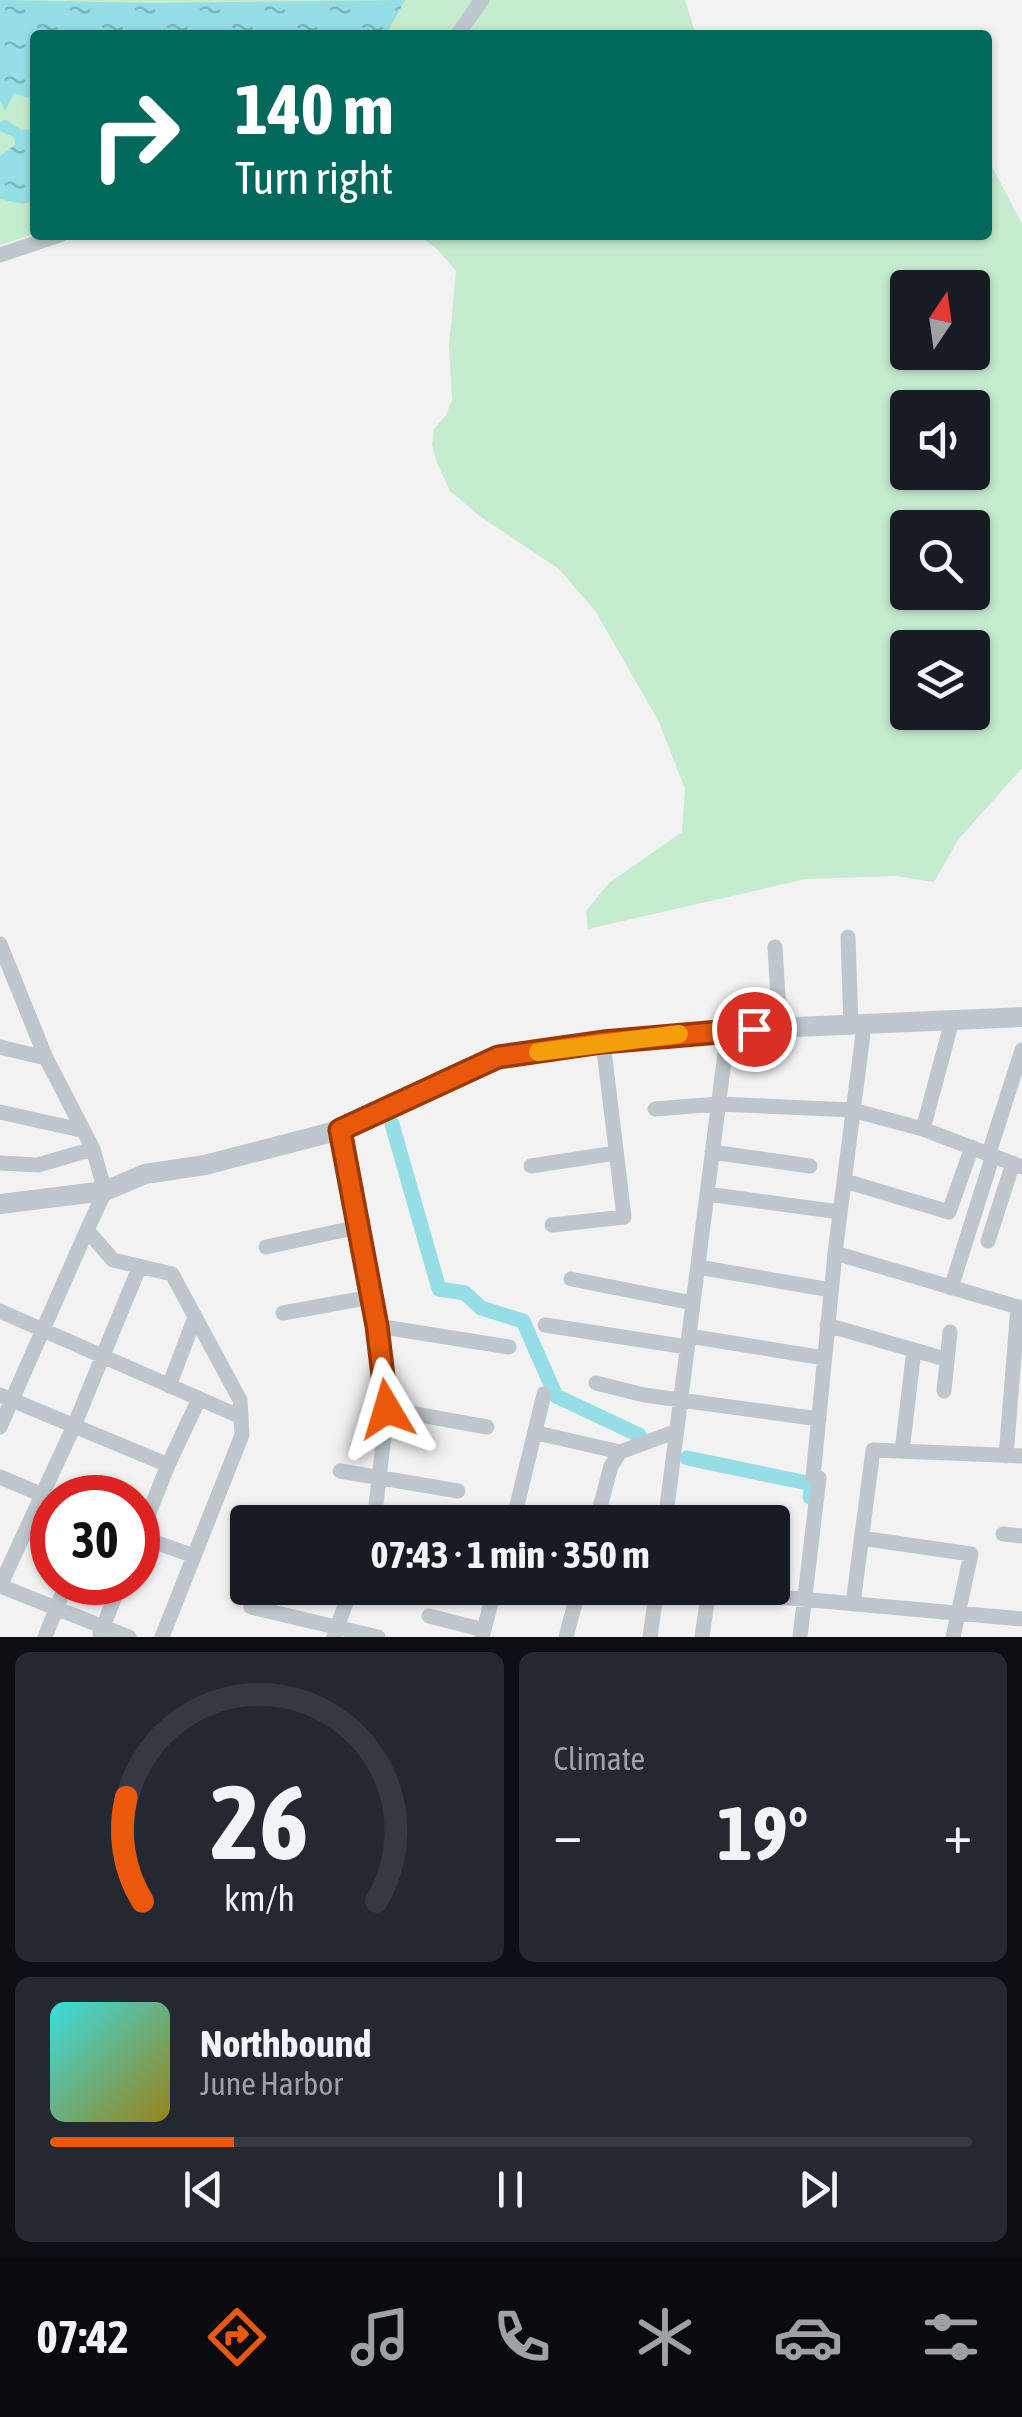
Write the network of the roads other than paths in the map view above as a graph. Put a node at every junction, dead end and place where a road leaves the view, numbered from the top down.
1 (482, 0) edge
2 (461, 30) edge
3 (45, 240) edge
4 (0, 255) edge
5 (848, 937) dead end
6 (0, 944) edge
7 (775, 947) dead end
8 (6, 968) edge
9 (1022, 1018) edge
10 (952, 1022) junction
11 (857, 1027) junction
12 (780, 1029) junction
13 (728, 1030) junction
14 (603, 1042) junction
15 (0, 1047) edge
16 (1022, 1050) edge
17 (46, 1058) junction
18 (718, 1104) junction
19 (655, 1109) dead end
20 (852, 1110) junction
21 (0, 1112) edge
22 (923, 1128) junction
23 (82, 1130) junction
24 (340, 1130) junction
25 (972, 1147) junction
26 (93, 1149) junction
27 (712, 1152) junction
28 (616, 1153) junction
29 (991, 1154) junction
30 (0, 1163) edge
31 (1018, 1165) edge
32 (531, 1166) dead end
33 (810, 1166) dead end
34 (845, 1181) junction
35 (105, 1191) junction
36 (707, 1194) junction
37 (0, 1204) edge
38 (840, 1212) junction
39 (552, 1225) dead end
40 (358, 1227) junction
41 (87, 1230) junction
42 (988, 1241) dead end
43 (266, 1247) dead end
44 (835, 1253) junction
45 (698, 1267) junction
46 (139, 1268) junction
47 (571, 1279) dead end
48 (951, 1288) junction
49 (832, 1290) junction
50 (372, 1297) junction
51 (693, 1303) junction
52 (0, 1311) edge
53 (283, 1313) dead end
54 (195, 1317) junction
55 (545, 1325) dead end
56 (377, 1326) junction
57 (827, 1326) junction
58 (43, 1330) junction
59 (950, 1332) dead end
60 (688, 1342) junction
61 (1018, 1346) edge
62 (509, 1347) dead end
63 (914, 1350) junction
64 (104, 1357) junction
65 (824, 1358) junction
66 (944, 1359) junction
67 (596, 1383) dead end
68 (169, 1386) junction
69 (944, 1391) dead end
70 (544, 1394) dead end
71 (6, 1398) edge
72 (199, 1399) junction
73 (681, 1399) junction
74 (387, 1409) junction
75 (241, 1417) junction
76 (819, 1419) junction
77 (74, 1426) junction
78 (0, 1427) edge
79 (487, 1427) dead end
80 (677, 1431) junction
81 (537, 1433) junction
82 (902, 1451) junction
83 (620, 1452) junction
84 (1014, 1456) edge
85 (168, 1465) junction
86 (340, 1470) dead end
87 (56, 1475) edge
88 (0, 1477) edge
89 (381, 1478) junction
90 (160, 1484) edge
91 (30, 1490) edge
92 (458, 1491) dead end
93 (377, 1505) edge
94 (518, 1505) edge
95 (601, 1505) edge
96 (667, 1505) edge
97 (30, 1530) edge
98 (1003, 1534) dead end
99 (1022, 1536) edge
100 (861, 1538) junction
101 (160, 1545) edge
102 (194, 1556) junction
103 (0, 1586) edge
104 (790, 1600) edge
105 (795, 1601) junction
106 (852, 1604) junction
107 (112, 1605) edge
108 (345, 1605) edge
109 (491, 1605) edge
110 (574, 1605) edge
111 (654, 1605) edge
112 (707, 1605) edge
113 (56, 1606) junction
114 (251, 1607) dead end
115 (956, 1614) junction
116 (429, 1616) dead end
117 (1022, 1620) edge
118 (336, 1631) edge
119 (101, 1632) edge
120 (483, 1634) edge
121 (45, 1637) edge
122 (129, 1637) edge
123 (162, 1637) edge
124 (378, 1637) edge
125 (566, 1637) edge
126 (650, 1637) edge
127 (702, 1637) edge
128 (800, 1637) edge
129 (953, 1637) edge

1 - 2 street
3 - 4 street
5 - 11 street
6 - 8 street
7 - 12 street
8 - 17 street
9 - 10 street
10 - 11 street
10 - 22 street
11 - 12 street
11 - 20 street
12 - 13 street
13 - 14 street
13 - 18 street
14 - 24 street
14 - 28 street
15 - 17 street
16 - 29 street
17 - 23 street
18 - 19 street
18 - 20 street
18 - 27 street
20 - 22 street
20 - 34 street
21 - 23 street
22 - 25 street
23 - 26 street
24 - 35 street
24 - 40 street
25 - 29 street
25 - 34 street
26 - 30 street
26 - 35 street
27 - 33 street
27 - 36 street
28 - 32 street
28 - 39 street
29 - 31 street
29 - 48 street
31 - 42 street
34 - 38 street
35 - 37 street
35 - 41 street
36 - 38 street
36 - 45 street
38 - 44 street
40 - 43 street
40 - 50 street
41 - 46 street
41 - 58 street
44 - 48 street
44 - 49 street
45 - 49 street
45 - 51 street
46 - 54 street
46 - 64 street
47 - 51 street
48 - 61 street
49 - 57 street
50 - 53 street
50 - 56 street
51 - 60 street
52 - 58 street
54 - 68 street
54 - 75 street
55 - 60 street
56 - 62 street
56 - 74 street
57 - 63 street
57 - 65 street
58 - 64 street
58 - 71 street
59 - 66 street
60 - 65 street
60 - 73 street
61 - 84 street
63 - 66 street
63 - 82 street
64 - 68 street
64 - 77 street
65 - 76 street
66 - 69 street
67 - 73 street
68 - 72 street
70 - 81 street
71 - 77 street
71 - 78 street
72 - 75 street
72 - 85 street
73 - 76 street
73 - 80 street
74 - 79 street
74 - 89 street
75 - 102 street
76 - 105 street
77 - 85 street
77 - 87 street
80 - 83 street
80 - 96 street
81 - 83 street
81 - 94 street
82 - 84 street
82 - 100 street
83 - 95 street
85 - 90 street
86 - 89 street
88 - 91 street
89 - 92 street
89 - 93 street
97 - 103 street
98 - 99 street
100 - 106 street
100 - 115 street
101 - 102 street
102 - 123 street
103 - 113 street
104 - 105 street
105 - 106 street
105 - 128 street
106 - 115 street
107 - 119 street
108 - 118 street
109 - 120 street
110 - 125 street
111 - 126 street
112 - 127 street
113 - 119 street
113 - 121 street
114 - 118 street
115 - 117 street
115 - 129 street
116 - 120 street
118 - 124 street
119 - 122 street

